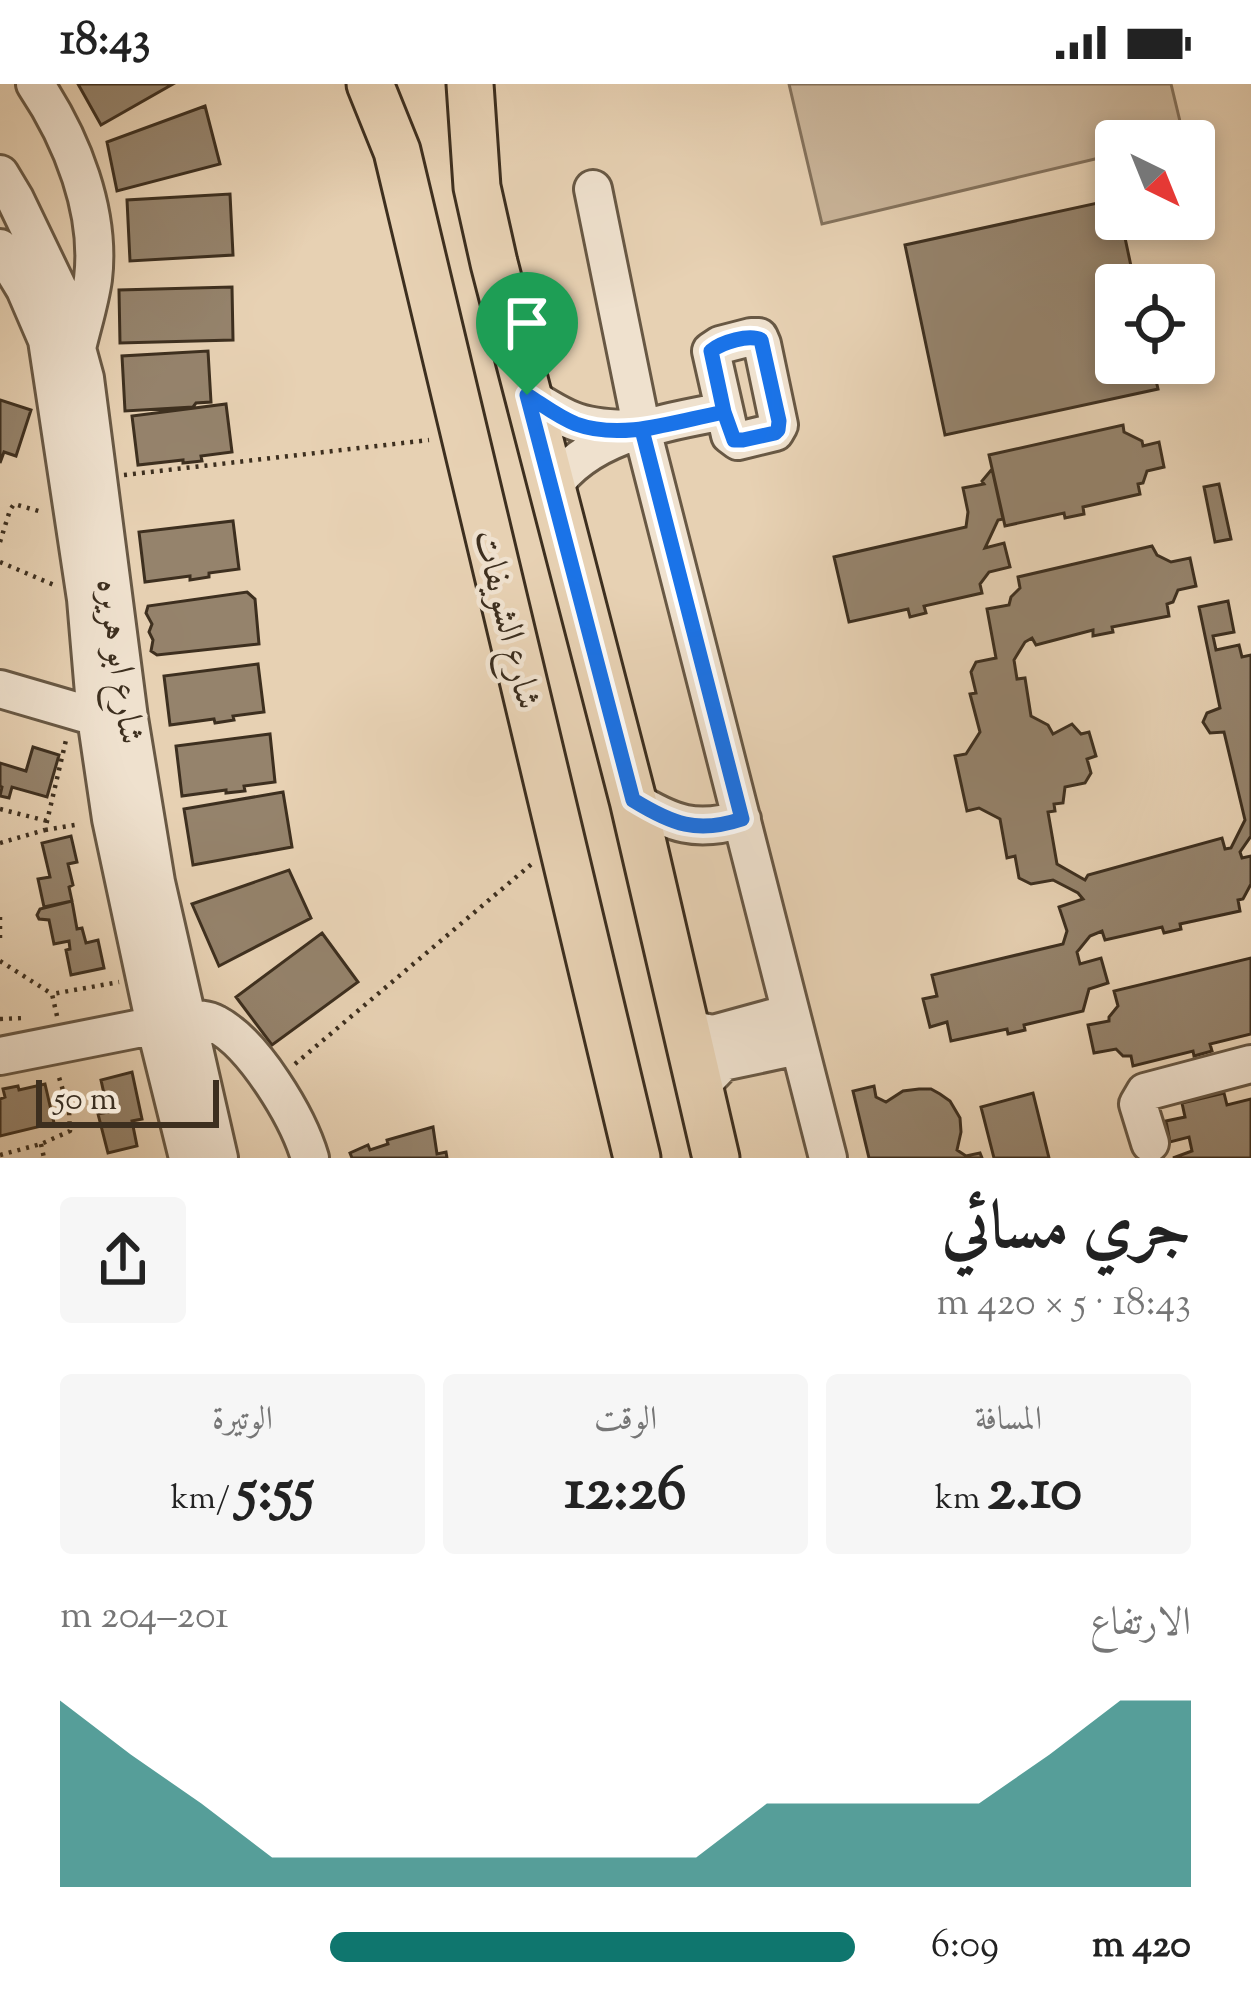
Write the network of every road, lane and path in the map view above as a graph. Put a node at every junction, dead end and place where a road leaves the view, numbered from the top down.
1 (35, 84) edge
2 (370, 84) edge
3 (470, 84) edge
4 (0, 174) edge
5 (593, 189) dead end
6 (0, 248) edge
7 (77, 347) junction
8 (527, 395) junction
9 (724, 412) dead end
10 (642, 430) junction
11 (464, 436) junction
12 (99, 477) junction
13 (552, 488) junction
14 (76, 522) junction
15 (0, 542) edge
16 (0, 562) edge
17 (86, 599) junction
18 (0, 689) edge
19 (99, 715) junction
20 (633, 800) junction
21 (0, 809) edge
22 (111, 819) junction
23 (742, 819) junction
24 (47, 821) junction
25 (45, 830) junction
26 (562, 837) junction
27 (0, 843) edge
28 (0, 916) edge
29 (0, 940) edge
30 (0, 962) edge
31 (52, 994) junction
32 (685, 1024) junction
33 (157, 1025) junction
34 (794, 1029) junction
35 (57, 1045) junction
36 (0, 1056) edge
37 (1251, 1064) edge
38 (273, 1084) junction
39 (699, 1087) junction
40 (1150, 1143) dead end
41 (40, 1144) junction
42 (0, 1155) edge
43 (44, 1158) edge
44 (188, 1158) edge
45 (219, 1158) edge
46 (310, 1158) edge
47 (637, 1158) edge
48 (716, 1158) edge
49 (828, 1158) edge

1 - 7 street
2 - 11 main road, شارع الشويفات
3 - 8 main road, شارع الشويفات
4 - 7 street, شارع ابو هريره
5 - 10 street
6 - 14 street, شارع ابو هريره
7 - 12 street, شارع ابو هريره
8 - 10 street
8 - 13 main road, شارع الشويفات
9 - 10 street
10 - 13 street
10 - 23 street
11 - 12 path
11 - 26 main road, شارع الشويفات
12 - 19 street, شارع ابو هريره
13 - 20 main road, شارع الشويفات
14 - 15 path
14 - 17 street, شارع ابو هريره
16 - 17 path
17 - 19 street, شارع ابو هريره
18 - 19 street
19 - 22 street, شارع ابو هريره
19 - 24 path
19 - 33 street, شارع ابو هريره
20 - 23 street
20 - 32 main road, شارع الشويفات
21 - 24 path
22 - 25 path
22 - 33 street, شارع ابو هريره
23 - 34 street
24 - 25 path
25 - 27 path
26 - 38 path
26 - 47 main road, شارع الشويفات
28 - 29 path
30 - 31 path
31 - 33 path
31 - 35 path
32 - 34 street
32 - 39 main road, شارع الشويفات
33 - 35 street
33 - 38 street
33 - 44 street, شارع ابو هريره
33 - 45 street, شارع ابو هريره
34 - 39 street
34 - 49 street
35 - 36 street
35 - 41 path
37 - 40 street
38 - 46 street
39 - 48 main road, شارع الشويفات
41 - 42 path
41 - 43 path

